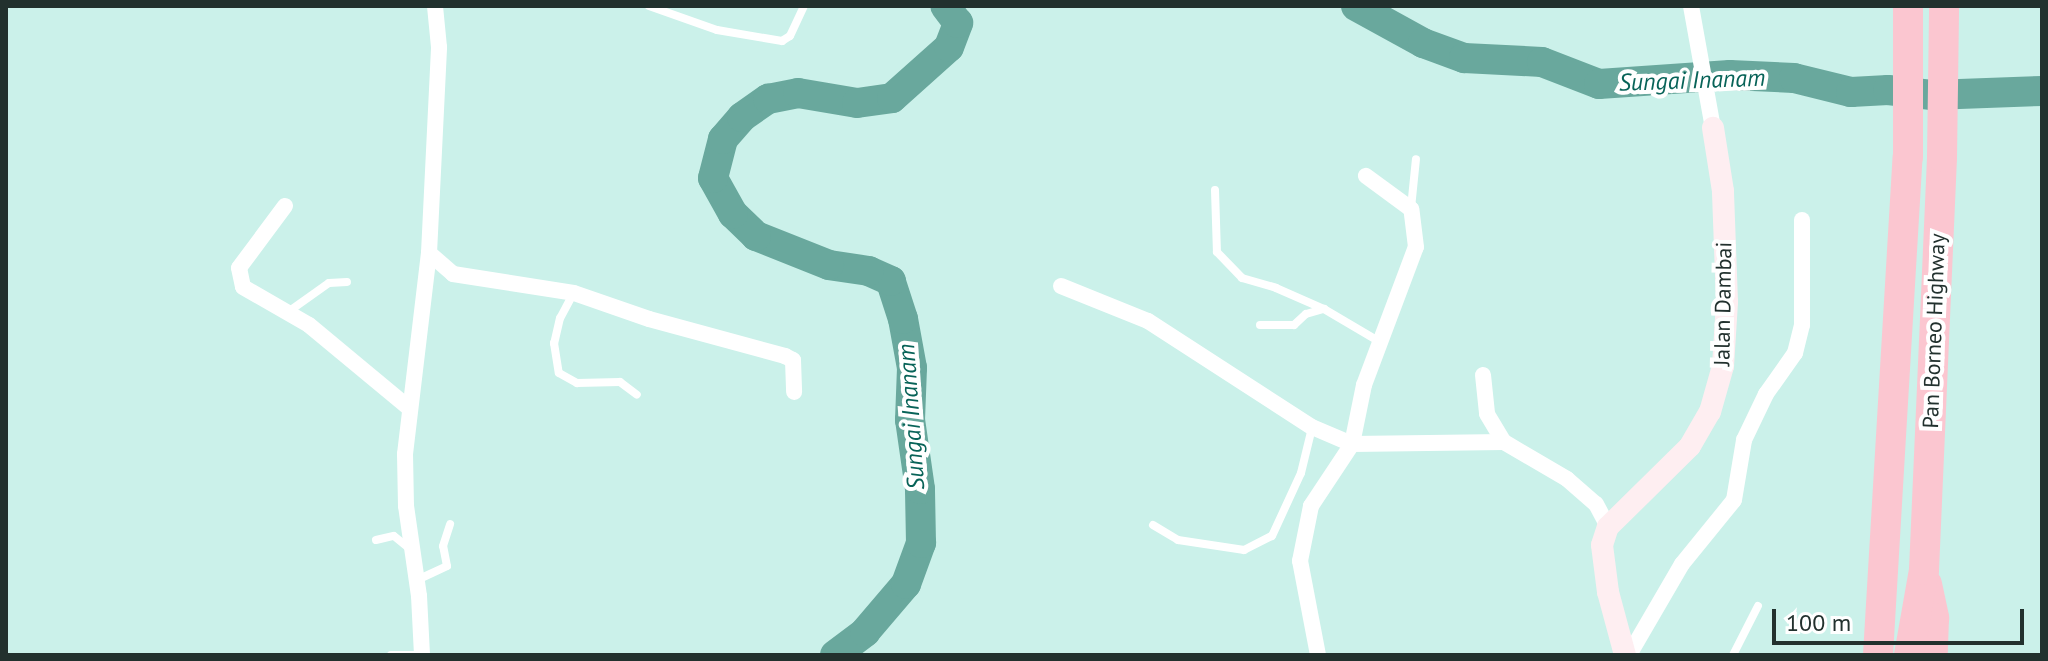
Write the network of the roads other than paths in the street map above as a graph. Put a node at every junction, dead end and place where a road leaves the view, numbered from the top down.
1 (435, 6) edge
2 (649, 6) edge
3 (804, 6) edge
4 (1691, 6) edge
5 (1908, 17) edge
6 (1944, 17) edge
7 (1713, 128) joint
8 (1416, 159) dead end
9 (1366, 176) dead end
10 (1215, 190) dead end
11 (285, 206) dead end
12 (1411, 209) junction
13 (1802, 220) dead end
14 (429, 253) junction
15 (347, 282) dead end
16 (1061, 286) dead end
17 (574, 293) junction
18 (1324, 309) junction
19 (288, 312) junction
20 (1260, 325) dead end
21 (1380, 342) junction
22 (1483, 375) dead end
23 (794, 392) dead end
24 (637, 395) dead end
25 (410, 409) junction
26 (1312, 427) junction
27 (1504, 442) junction
28 (1352, 444) junction
29 (450, 524) dead end
30 (1153, 525) dead end
31 (1608, 527) junction
32 (376, 540) dead end
33 (412, 551) junction
34 (1924, 570) junction
35 (416, 580) junction
36 (1884, 596) junction
37 (1758, 606) dead end
38 (391, 655) edge
39 (420, 655) edge
40 (1318, 655) edge
41 (1627, 655) edge
42 (1733, 655) edge
43 (1859, 655) edge
44 (1878, 655) edge
45 (1909, 655) edge
46 (1933, 655) edge

1 - 14 street
2 - 3 lane
4 - 7 street, Jalan Dambai
5 - 36 highway, Pan Borneo Highway
6 - 34 highway, Pan Borneo Highway
7 - 31 street, Jalan Dambai
8 - 12 lane
9 - 12 street
10 - 18 lane
11 - 19 street
12 - 21 street
13 - 41 street
14 - 17 street
14 - 25 street
15 - 19 lane
16 - 26 street
17 - 23 street
17 - 24 lane
18 - 20 lane
18 - 21 lane
19 - 25 street
21 - 28 street
22 - 27 street
25 - 33 street
26 - 28 street
26 - 30 lane
27 - 28 street
27 - 31 street
28 - 40 street
29 - 35 lane
31 - 41 street
32 - 33 lane
33 - 35 street
34 - 45 highway, Pan Borneo Highway
34 - 46 highway
35 - 39 street
36 - 43 highway
36 - 44 highway, Pan Borneo Highway
37 - 42 lane
38 - 39 lane

